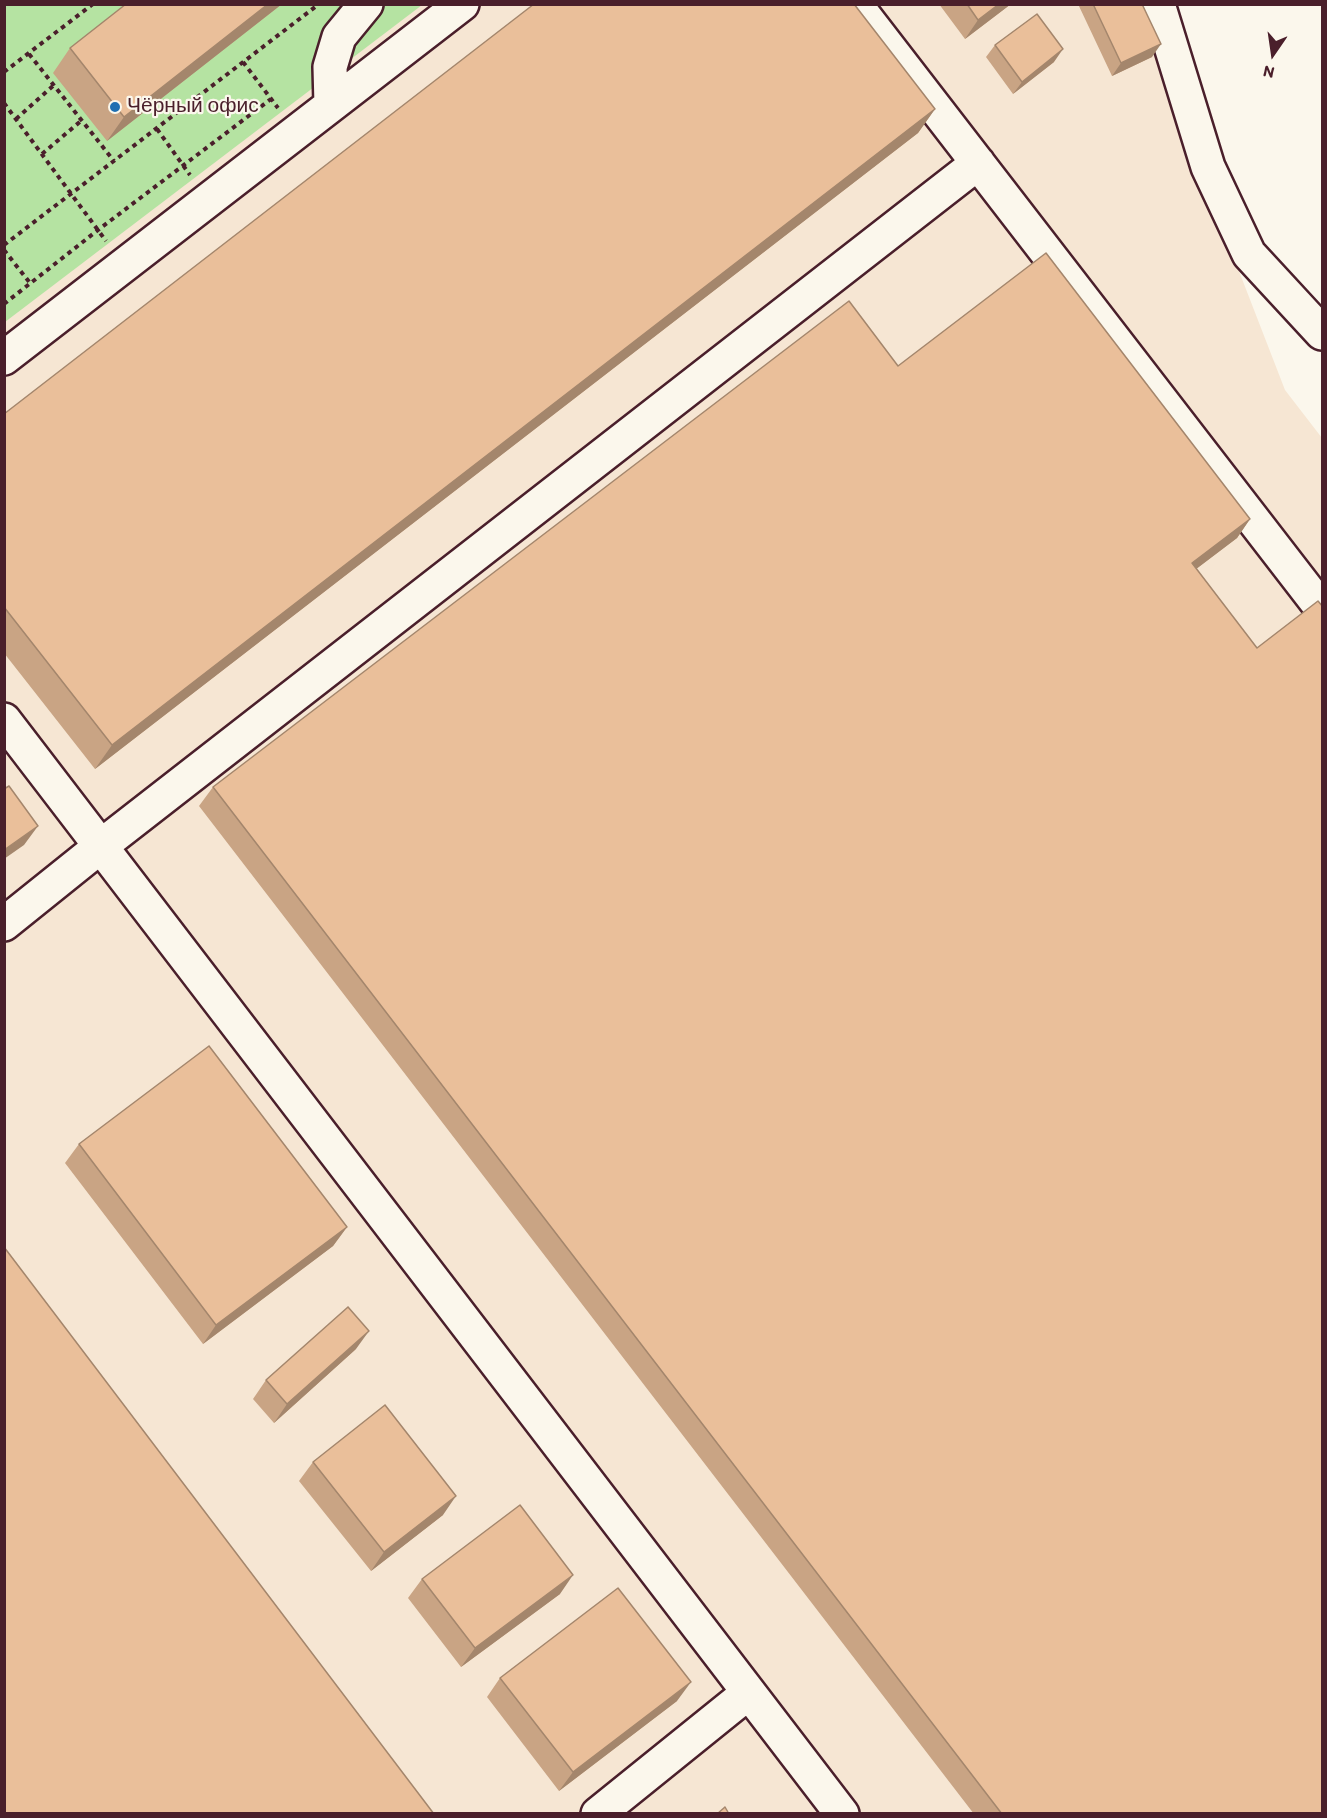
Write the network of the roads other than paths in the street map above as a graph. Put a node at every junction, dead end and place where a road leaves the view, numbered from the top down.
1 (366, 4) edge
2 (462, 4) edge
3 (855, 4) edge
4 (1158, 4) edge
5 (331, 105) junction
6 (978, 163) junction
7 (1323, 333) edge
8 (4, 358) edge
9 (1323, 609) edge
10 (4, 720) edge
11 (101, 846) junction
12 (4, 924) edge
13 (748, 1693) junction
14 (598, 1814) edge
15 (842, 1814) edge

1 - 5 street
2 - 5 street
3 - 6 street
4 - 7 street
5 - 8 street
6 - 9 street
6 - 11 street
10 - 11 street
11 - 12 street
11 - 13 street
13 - 14 street
13 - 15 street

